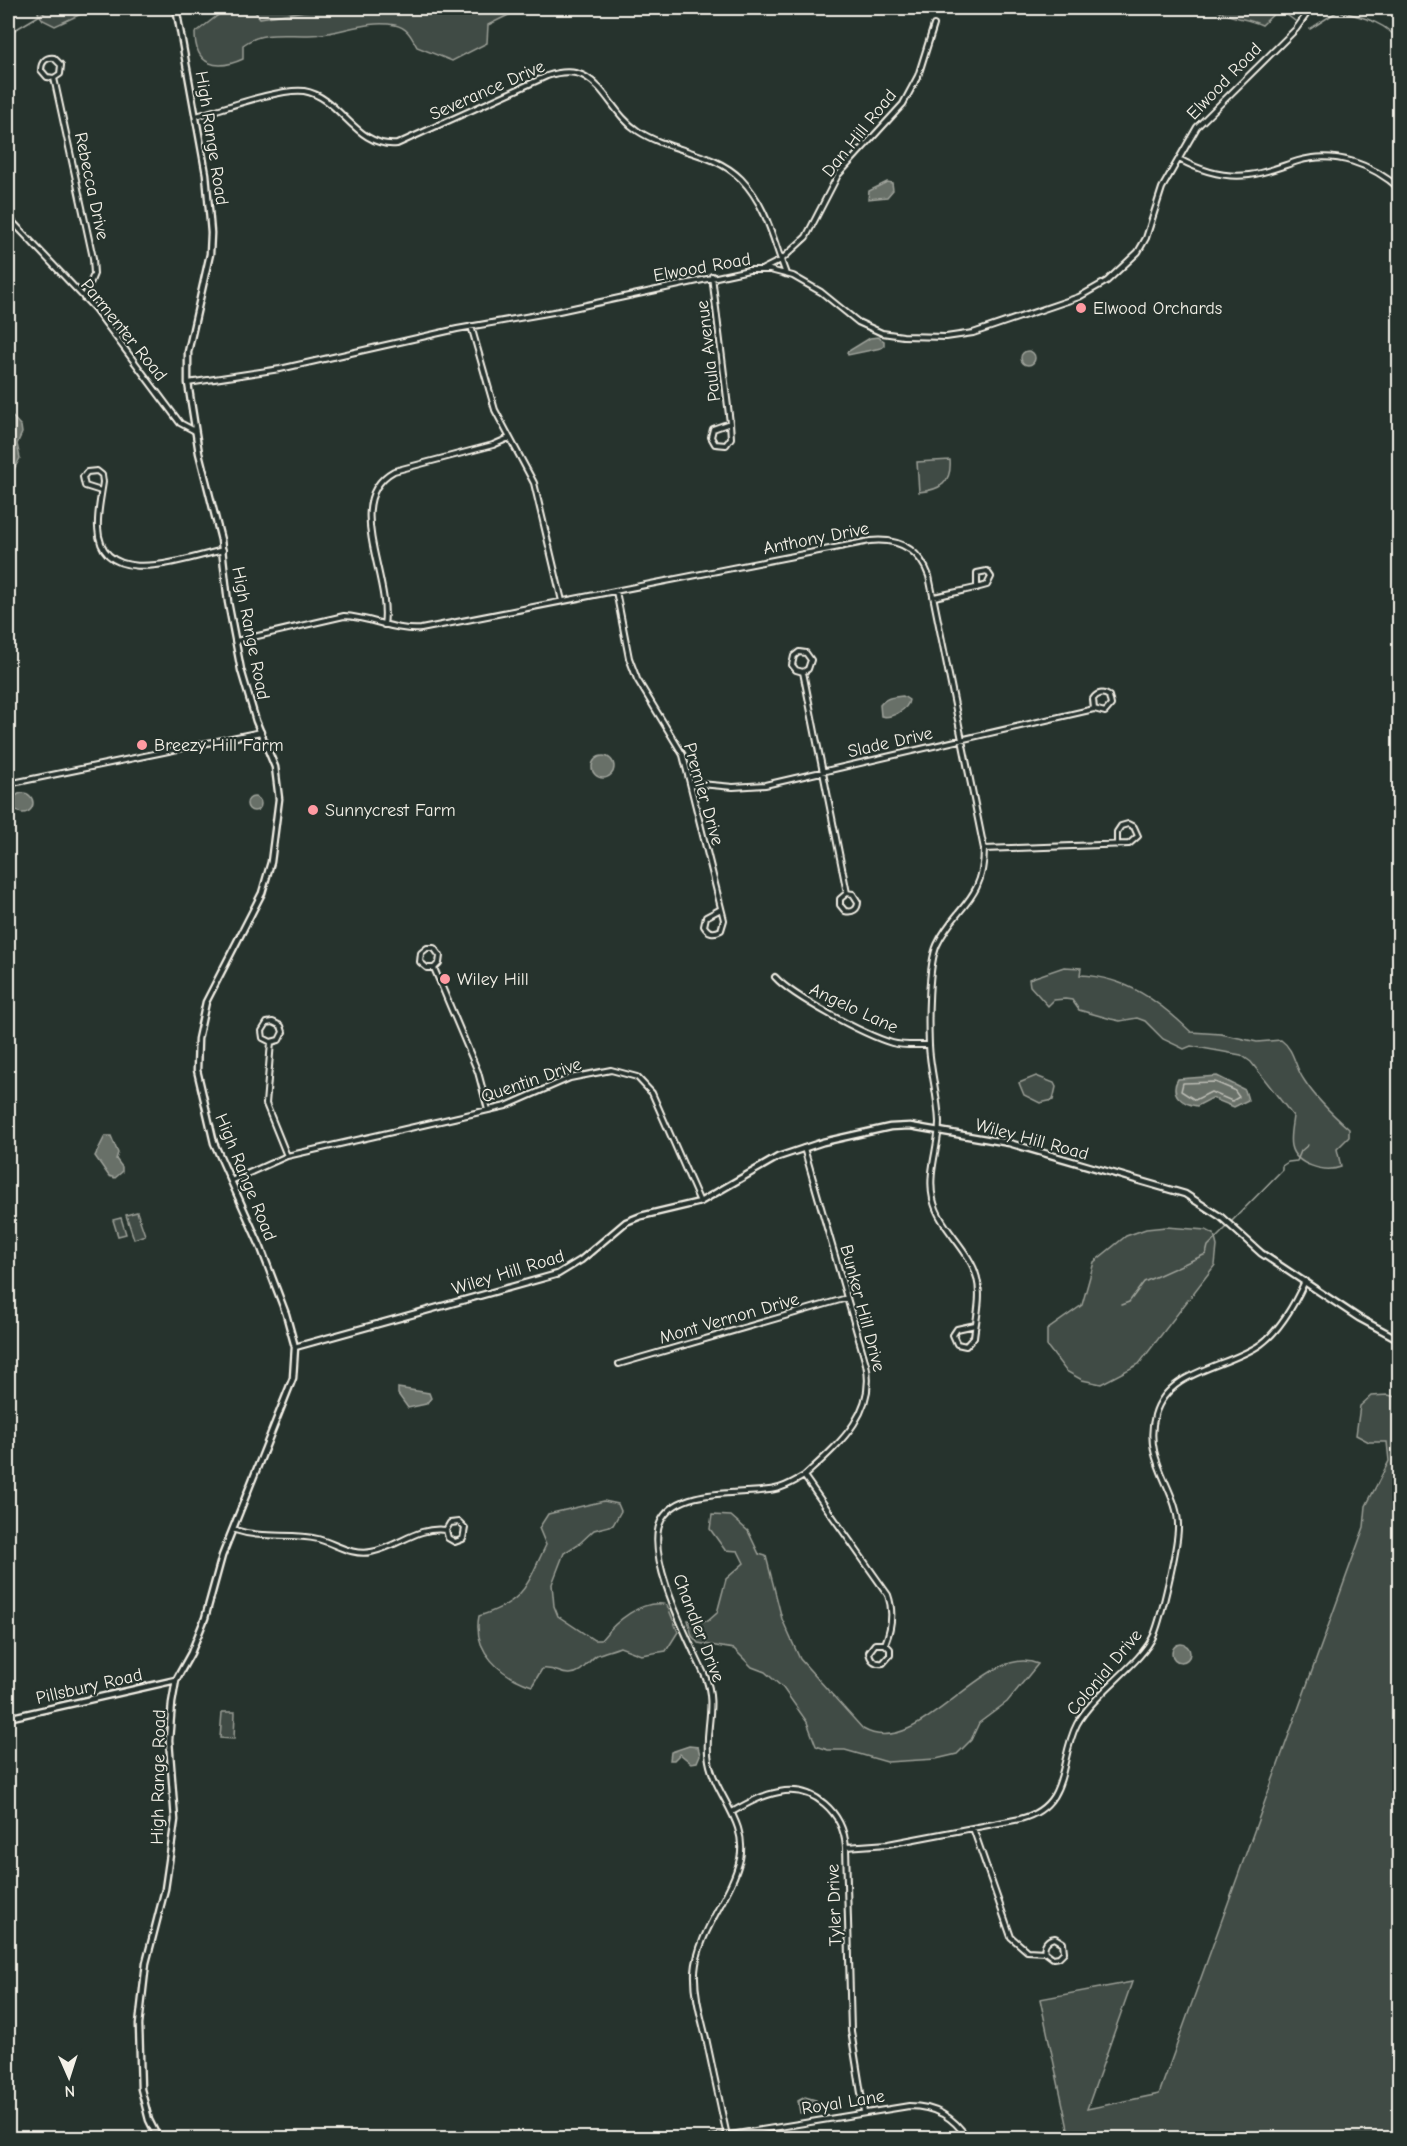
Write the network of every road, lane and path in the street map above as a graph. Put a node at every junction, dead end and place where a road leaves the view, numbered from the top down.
1 (13, 8) edge
2 (176, 8) edge
3 (1311, 8) edge
4 (8, 13) edge
5 (934, 26) dead end
6 (54, 78) junction
7 (196, 116) junction
8 (1179, 159) junction
9 (1400, 189) edge
10 (8, 217) edge
11 (781, 260) junction
12 (762, 269) junction
13 (787, 274) junction
14 (712, 276) junction
15 (84, 298) junction
16 (471, 326) junction
17 (188, 383) junction
18 (730, 423) junction
19 (195, 431) junction
20 (509, 438) junction
21 (101, 491) junction
22 (223, 550) junction
23 (977, 588) junction
24 (616, 591) junction
25 (934, 597) junction
26 (562, 601) junction
27 (384, 625) junction
28 (236, 641) junction
29 (803, 672) junction
30 (1094, 709) junction
31 (261, 732) junction
32 (963, 739) junction
33 (822, 771) junction
34 (690, 783) junction
35 (8, 784) edge
36 (1117, 845) junction
37 (984, 849) junction
38 (847, 893) junction
39 (721, 909) junction
40 (434, 968) junction
41 (775, 977) dead end
42 (271, 1042) junction
43 (929, 1045) junction
44 (488, 1110) junction
45 (939, 1130) junction
46 (803, 1147) junction
47 (287, 1156) junction
48 (231, 1181) junction
49 (700, 1202) junction
50 (1305, 1281) junction
51 (847, 1298) junction
52 (975, 1325) junction
53 (1400, 1340) edge
54 (296, 1347) junction
55 (619, 1364) dead end
56 (804, 1476) junction
57 (235, 1530) junction
58 (446, 1530) junction
59 (885, 1644) junction
60 (176, 1680) junction
61 (8, 1718) edge
62 (732, 1812) junction
63 (973, 1828) junction
64 (846, 1846) junction
65 (1045, 1952) junction
66 (864, 2112) junction
67 (727, 2136) junction
68 (158, 2139) edge
69 (712, 2139) edge
70 (967, 2139) edge

1 - 4 main road
2 - 7 street, High Range Road
3 - 8 street, Elwood Road
5 - 11 street, Dan Hill Road
6 - 6 street, Rebecca Drive
6 - 15 street, Rebecca Drive
7 - 11 street, Severance Drive
7 - 17 street, High Range Road
8 - 9 street
8 - 13 street, Elwood Road
10 - 15 street, Parmenter Road
11 - 12 street, Dan Hill Road
11 - 13 street, Severance Drive
12 - 13 street, Elwood Road
12 - 14 street, Elwood Road
14 - 16 street, Elwood Road
14 - 18 street, Paula Avenue
15 - 19 street, Parmenter Road
16 - 17 street, Elwood Road
16 - 20 street
17 - 19 street, High Range Road
18 - 18 street, Paula Avenue
19 - 22 street, High Range Road
20 - 26 street
20 - 27 street
21 - 21 street
21 - 22 street
22 - 28 street, High Range Road
23 - 23 street
23 - 25 street
24 - 25 street, Anthony Drive
24 - 26 street, Anthony Drive
24 - 34 street, Premier Drive
25 - 32 street, Anthony Drive
26 - 27 street, Anthony Drive
27 - 28 street, Anthony Drive
28 - 31 street, High Range Road
29 - 29 street
29 - 33 street
30 - 30 street, Slade Drive
30 - 32 street, Slade Drive
31 - 35 street
31 - 48 street, High Range Road
32 - 33 street, Slade Drive
32 - 37 street, Anthony Drive
33 - 34 street, Slade Drive
33 - 38 street
34 - 39 street, Premier Drive
36 - 36 street
36 - 37 street
37 - 43 street, Anthony Drive
38 - 38 street
39 - 39 street
40 - 40 street
40 - 44 street
41 - 43 street, Angelo Lane
42 - 42 street
42 - 47 street
43 - 45 street, Anthony Drive
44 - 47 street, Quentin Drive
44 - 49 street, Quentin Drive
45 - 46 street, Wiley Hill Road
45 - 50 street, Wiley Hill Road
45 - 52 street, Anthony Drive
46 - 49 street, Wiley Hill Road
46 - 51 street, Bunker Hill Drive
47 - 48 street, Quentin Drive
48 - 54 street, High Range Road
49 - 54 street, Wiley Hill Road
50 - 53 street, Wiley Hill Road
50 - 63 street, Colonial Drive
51 - 55 street, Mont Vernon Drive
51 - 56 street, Bunker Hill Drive
52 - 52 street
54 - 57 street, High Range Road
56 - 59 street
56 - 62 street, Chandler Drive
57 - 58 street
57 - 60 street, High Range Road
58 - 58 street
59 - 59 street
60 - 61 street, Pillsbury Road
60 - 68 street, High Range Road
62 - 64 street, Tyler Drive
62 - 67 street, Chandler Drive
63 - 64 street, Colonial Drive
63 - 65 street
64 - 66 street, Tyler Drive
65 - 65 street
66 - 67 street, Royal Lane
66 - 70 street, Royal Lane
67 - 69 street, Royal Lane

